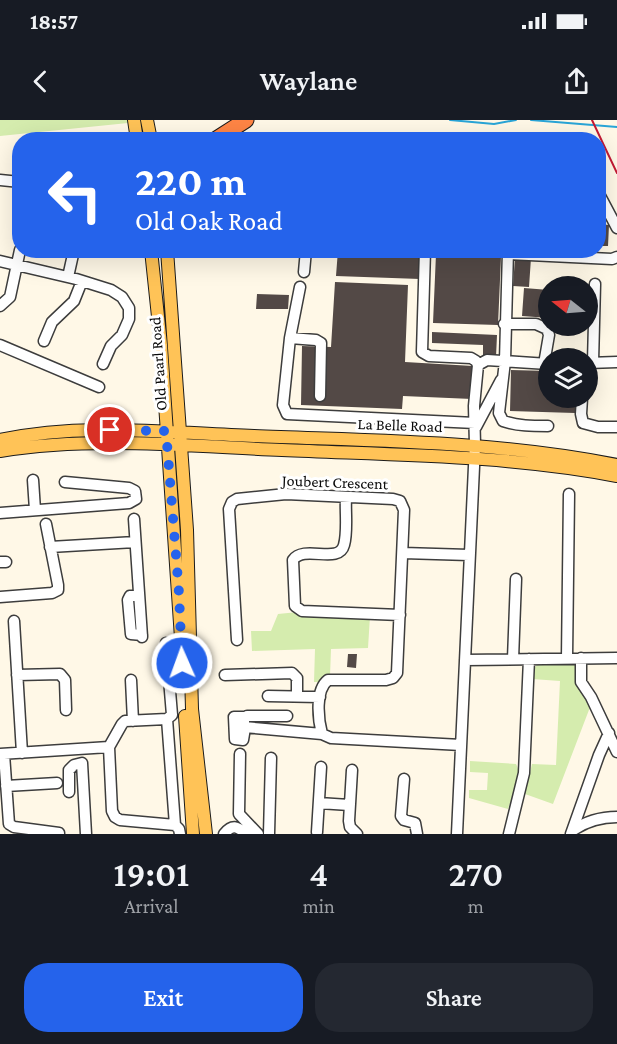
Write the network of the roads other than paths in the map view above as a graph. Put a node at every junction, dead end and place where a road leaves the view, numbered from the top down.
1 (246, 120) edge
2 (227, 132) edge
3 (606, 207) edge
4 (617, 228) edge
5 (617, 257) edge
6 (18, 258) edge
7 (72, 258) edge
8 (152, 258) edge
9 (168, 258) edge
10 (305, 258) edge
11 (425, 258) edge
12 (508, 258) edge
13 (597, 258) edge
14 (0, 261) edge
15 (17, 265) junction
16 (304, 272) dead end
17 (68, 277) junction
18 (82, 281) junction
19 (300, 287) dead end
20 (0, 306) edge
21 (504, 324) junction
22 (290, 338) junction
23 (44, 341) dead end
24 (0, 345) edge
25 (548, 348) edge
26 (505, 361) junction
27 (598, 362) edge
28 (617, 362) edge
29 (538, 363) edge
30 (103, 364) dead end
31 (478, 365) junction
32 (502, 377) junction
33 (99, 387) dead end
34 (320, 396) dead end
35 (581, 408) edge
36 (475, 426) junction
37 (548, 426) dead end
38 (617, 427) edge
39 (166, 431) junction
40 (180, 432) junction
41 (0, 440) edge
42 (416, 443) junction
43 (167, 445) junction
44 (475, 445) junction
45 (181, 446) junction
46 (0, 451) edge
47 (474, 459) junction
48 (529, 462) junction
49 (617, 465) edge
50 (617, 476) edge
51 (33, 480) dead end
52 (65, 482) dead end
53 (569, 494) dead end
54 (346, 497) junction
55 (35, 510) junction
56 (0, 513) edge
57 (134, 519) dead end
58 (46, 524) dead end
59 (135, 542) junction
60 (51, 547) junction
61 (403, 553) junction
62 (470, 555) junction
63 (516, 579) dead end
64 (0, 597) edge
65 (400, 615) junction
66 (14, 621) dead end
67 (142, 636) dead end
68 (237, 640) dead end
69 (166, 643) dead end
70 (567, 658) junction
71 (580, 658) junction
72 (617, 658) edge
73 (513, 659) junction
74 (529, 659) junction
75 (465, 660) junction
76 (17, 675) junction
77 (225, 675) dead end
78 (131, 680) dead end
79 (268, 696) dead end
80 (297, 697) junction
81 (320, 697) junction
82 (66, 710) dead end
83 (287, 716) dead end
84 (167, 719) junction
85 (133, 721) junction
86 (609, 734) junction
87 (323, 735) junction
88 (461, 745) junction
89 (109, 747) junction
90 (81, 749) junction
91 (617, 752) edge
92 (22, 753) junction
93 (2, 754) edge
94 (240, 754) dead end
95 (271, 758) dead end
96 (82, 763) junction
97 (321, 767) dead end
98 (352, 770) dead end
99 (404, 779) dead end
100 (57, 783) dead end
101 (6, 786) junction
102 (69, 792) dead end
103 (319, 803) junction
104 (350, 805) junction
105 (617, 817) edge
106 (177, 829) edge
107 (317, 832) dead end
108 (58, 833) edge
109 (572, 833) edge
110 (86, 834) edge
111 (193, 834) edge
112 (206, 834) edge
113 (224, 834) edge
114 (246, 834) edge
115 (258, 834) edge
116 (269, 834) edge
117 (357, 834) edge
118 (417, 834) edge
119 (457, 834) edge
120 (509, 834) edge

1 - 2 highway
3 - 4 street
5 - 13 street
6 - 15 street
7 - 17 street
8 - 39 main road, Old Paarl Road
9 - 40 main road, Old Paarl Road
10 - 16 street
11 - 31 street
12 - 21 street
14 - 15 street
15 - 17 street
15 - 20 street
17 - 18 street
18 - 23 street
18 - 30 street
19 - 22 street
21 - 25 street
21 - 26 street
22 - 34 street
22 - 36 street
24 - 33 street
26 - 29 street
26 - 31 street
26 - 32 street
27 - 28 street
31 - 36 street
32 - 36 street
32 - 37 street
35 - 38 street
36 - 44 street
39 - 40 main road, La Belle Road
39 - 41 main road, La Belle Road
39 - 43 main road, Old Paarl Road
40 - 42 main road, La Belle Road
40 - 45 main road, Old Paarl Road
42 - 44 main road, La Belle Road
42 - 47 main road
43 - 45 main road, La Belle Road
43 - 46 main road, La Belle Road
43 - 111 main road, Old Paarl Road
44 - 47 street
44 - 48 main road
44 - 49 main road, La Belle Road
45 - 47 main road, La Belle Road
45 - 112 main road, Old Paarl Road
47 - 48 main road, La Belle Road
47 - 62 street
48 - 50 main road, La Belle Road
51 - 55 street
52 - 55 street
53 - 70 street
54 - 61 street, Joubert Crescent
54 - 65 street
54 - 68 street, Joubert Crescent
55 - 56 street
57 - 59 street
58 - 60 street
59 - 60 street
59 - 67 street
60 - 64 street
61 - 62 street
61 - 65 street, Joubert Crescent
62 - 75 street
63 - 73 street
65 - 81 street, Joubert Crescent
66 - 76 street
69 - 84 street
70 - 71 street
70 - 74 street
71 - 72 street
71 - 86 street
73 - 74 street
73 - 75 street
74 - 120 street
75 - 88 street
76 - 82 street
76 - 92 street
77 - 80 street
78 - 85 street
79 - 80 street
80 - 81 street
81 - 87 street
83 - 87 street
84 - 85 street
84 - 106 street
85 - 89 street
86 - 91 street
86 - 109 street
87 - 88 street
88 - 119 street
89 - 90 street
89 - 106 street
90 - 92 street
90 - 96 street
92 - 93 street
93 - 101 street
94 - 115 street
95 - 116 street
96 - 102 street
96 - 110 street
97 - 103 street
98 - 104 street
99 - 118 street
100 - 101 street
101 - 108 street
103 - 104 street
103 - 107 street
104 - 117 street
105 - 109 street
113 - 114 street

